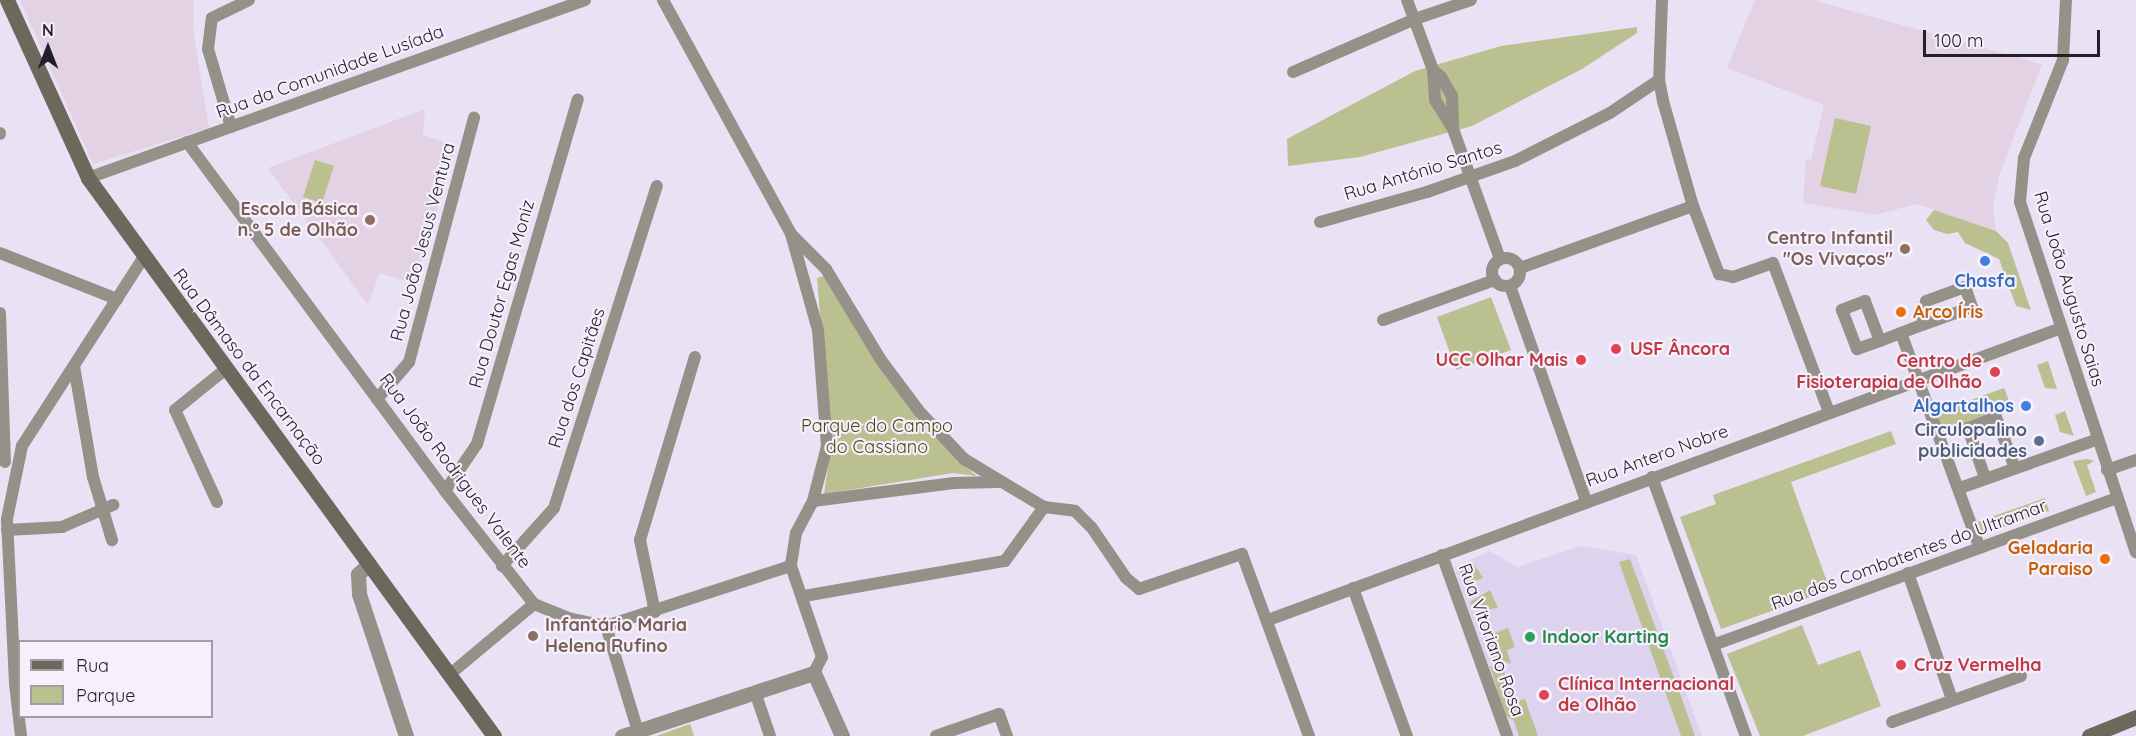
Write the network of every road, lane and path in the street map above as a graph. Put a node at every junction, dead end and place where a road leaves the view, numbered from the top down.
1 (7, 0) edge
2 (249, 0) edge
3 (585, 0) edge
4 (663, 0) edge
5 (1407, 0) edge
6 (1471, 0) edge
7 (1662, 0) edge
8 (2066, 0) edge
9 (1415, 19) junction
10 (1293, 72) dead end
11 (1659, 80) junction
12 (578, 99) dead end
13 (474, 118) dead end
14 (231, 127) junction
15 (188, 142) junction
16 (88, 178) junction
17 (1470, 178) junction
18 (657, 186) dead end
19 (1693, 206) junction
20 (1320, 222) dead end
21 (791, 234) junction
22 (0, 253) edge
23 (143, 258) junction
24 (1500, 259) junction
25 (1520, 268) junction
26 (1495, 280) junction
27 (1510, 286) junction
28 (117, 298) junction
29 (0, 313) edge
30 (1383, 320) dead end
31 (1922, 325) dead end
32 (2061, 328) junction
33 (1901, 333) junction
34 (1880, 341) dead end
35 (695, 357) dead end
36 (74, 366) junction
37 (227, 368) junction
38 (1920, 380) junction
39 (377, 399) junction
40 (1829, 412) junction
41 (2098, 439) junction
42 (2136, 460) edge
43 (3, 462) edge
44 (19, 462) junction
45 (2015, 468) junction
46 (2107, 470) junction
47 (1652, 477) junction
48 (1985, 478) junction
49 (999, 482) junction
50 (1960, 488) junction
51 (445, 491) junction
52 (2117, 498) junction
53 (217, 501) dead end
54 (813, 501) junction
55 (1586, 501) junction
56 (113, 506) dead end
57 (1044, 507) junction
58 (101, 511) junction
59 (7, 530) junction
60 (112, 540) dead end
61 (1979, 546) junction
62 (2136, 552) edge
63 (1442, 555) junction
64 (369, 564) junction
65 (502, 566) junction
66 (791, 566) junction
67 (1908, 573) junction
68 (1353, 588) junction
69 (804, 596) junction
70 (534, 604) junction
71 (655, 612) junction
72 (1268, 620) junction
73 (606, 626) junction
74 (1713, 645) junction
75 (814, 673) junction
76 (449, 675) junction
77 (2021, 676) dead end
78 (755, 692) junction
79 (1952, 699) junction
80 (18, 710) edge
81 (19, 718) edge
82 (2134, 719) edge
83 (1892, 722) dead end
84 (638, 731) junction
85 (21, 736) edge
86 (406, 736) edge
87 (494, 736) edge
88 (622, 736) edge
89 (770, 736) edge
90 (842, 736) edge
91 (936, 736) edge
92 (1007, 736) edge
93 (1309, 736) edge
94 (1407, 736) edge
95 (1507, 736) edge
96 (1746, 736) edge
97 (2089, 736) edge

1 - 16 main road, Rua Dâmaso da Encarnação
2 - 14 street
3 - 14 street, Rua da Comunidade Lusíada
4 - 21 street
5 - 9 street
6 - 9 street
7 - 11 street
8 - 32 street, Rua João Augusto Saias
9 - 10 street
9 - 17 street
11 - 17 street, Rua António Santos
11 - 19 street
12 - 51 street, Rua Doutor Egas Moniz
13 - 39 street, Rua João Jesus Ventura
14 - 15 street, Rua da Comunidade Lusíada
15 - 16 street, Rua da Comunidade Lusíada
15 - 39 street, Rua João Rodrigues Valente
16 - 23 main road, Rua Dâmaso da Encarnação
17 - 20 street, Rua António Santos
17 - 24 street
18 - 65 street, Rua dos Capitães
19 - 25 street
19 - 40 street
21 - 49 street
21 - 54 street
22 - 28 street
23 - 28 street
23 - 37 main road, Rua Dâmaso da Encarnação
24 - 25 street
24 - 26 street
25 - 27 street
26 - 27 street
26 - 30 street
27 - 55 street
28 - 36 street
29 - 43 street
31 - 33 street
32 - 38 street, Rua Antero Nobre
32 - 41 street, Rua João Augusto Saias
33 - 34 street
33 - 38 street
35 - 71 street
36 - 44 street
36 - 58 street
37 - 53 street
37 - 64 main road, Rua Dâmaso da Encarnação
38 - 40 street, Rua Antero Nobre
38 - 50 street
39 - 51 street, Rua João Rodrigues Valente
40 - 47 street, Rua Antero Nobre
41 - 45 street
41 - 46 street, Rua João Augusto Saias
42 - 46 street
43 - 44 street
44 - 59 street
45 - 48 street
45 - 48 street
46 - 52 street, Rua João Augusto Saias
47 - 55 street, Rua Antero Nobre
47 - 74 street
48 - 50 street
49 - 54 street
49 - 57 street
50 - 61 street
51 - 65 street, Rua João Rodrigues Valente
52 - 61 street, Rua dos Combatentes do Ultramar
52 - 62 street, Rua João Augusto Saias
54 - 66 street
55 - 63 street, Rua Antero Nobre
56 - 58 street
57 - 69 street
57 - 72 street
58 - 59 street
58 - 60 street
59 - 80 street
61 - 67 street, Rua dos Combatentes do Ultramar
63 - 68 street, Rua Antero Nobre
63 - 95 street, Rua Vitoriano Rosa
64 - 76 main road, Rua Dâmaso da Encarnação
64 - 86 street
65 - 70 street, Rua João Rodrigues Valente
66 - 69 street
66 - 71 street, Rua João Rodrigues Valente
67 - 74 street, Rua dos Combatentes do Ultramar
67 - 79 street
68 - 72 street, Rua Antero Nobre
68 - 94 street
69 - 75 street
70 - 73 street, Rua João Rodrigues Valente
70 - 76 street
71 - 73 street, Rua João Rodrigues Valente
72 - 93 street
73 - 84 street
74 - 96 street
75 - 78 street
75 - 90 street
76 - 87 main road, Rua Dâmaso da Encarnação
77 - 79 street
78 - 84 street
78 - 89 street
79 - 83 street
81 - 85 street
82 - 97 main road
84 - 88 street
91 - 92 street

